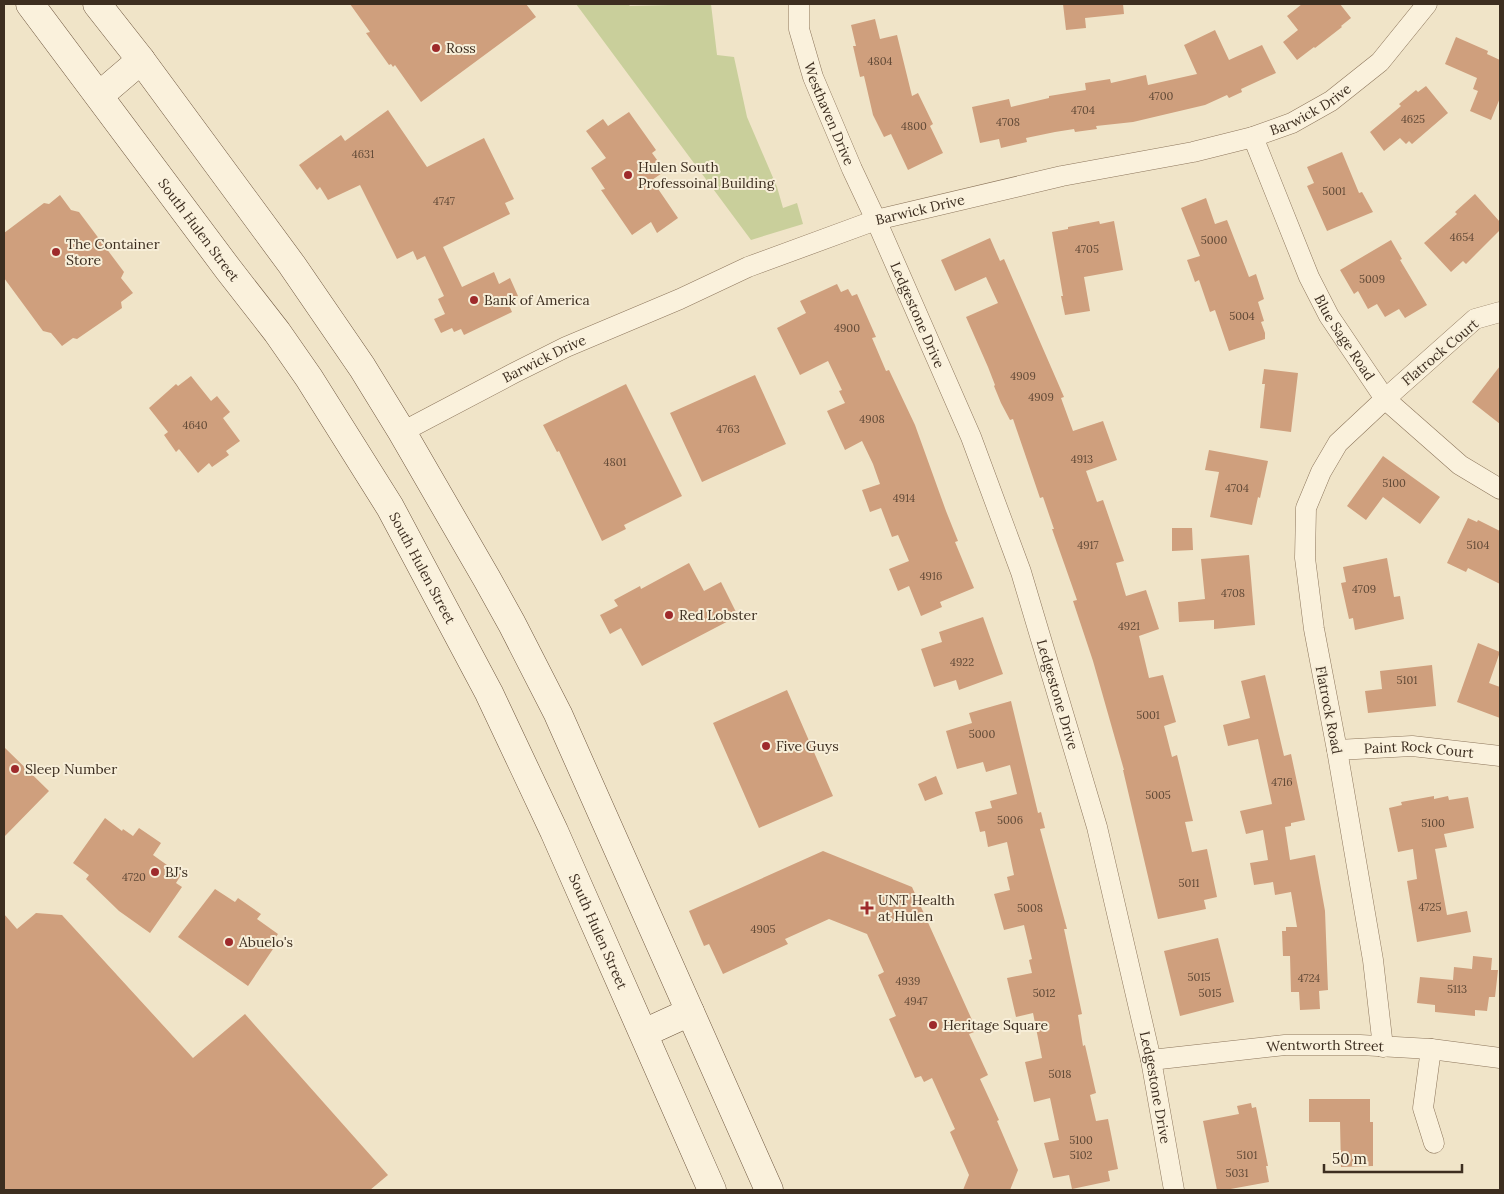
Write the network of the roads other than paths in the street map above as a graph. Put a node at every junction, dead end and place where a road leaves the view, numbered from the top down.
1 (30, 4) edge
2 (97, 4) edge
3 (799, 4) edge
4 (1427, 4) edge
5 (142, 60) junction
6 (100, 96) junction
7 (1253, 137) junction
8 (876, 220) junction
9 (1500, 312) edge
10 (1385, 399) junction
11 (402, 432) junction
12 (1500, 489) edge
13 (1337, 750) junction
14 (1500, 756) edge
15 (690, 1012) junction
16 (644, 1033) junction
17 (1383, 1047) junction
18 (1431, 1050) junction
19 (1500, 1058) edge
20 (1151, 1060) junction
21 (1434, 1144) dead end
22 (712, 1190) edge
23 (769, 1190) edge
24 (1174, 1190) edge

1 - 6 main road, South Hulen Street
2 - 5 main road
3 - 8 street, Westhaven Drive
4 - 7 street, Barwick Drive
5 - 6 main road
5 - 11 main road
6 - 16 main road, South Hulen Street
7 - 8 street, Barwick Drive
7 - 10 street, Blue Sage Road
8 - 11 street, Barwick Drive
8 - 20 street, Ledgestone Drive
9 - 10 street, Flatrock Court
10 - 12 street, Blue Sage Road
10 - 13 street, Flatrock Road
11 - 15 main road
13 - 14 street, Paint Rock Court
13 - 17 street, Flatrock Road
15 - 16 main road
15 - 23 main road
16 - 22 main road, South Hulen Street
17 - 18 street, Wentworth Street
17 - 20 street, Wentworth Street
18 - 19 street, Wentworth Street
18 - 21 street
20 - 24 street, Ledgestone Drive

